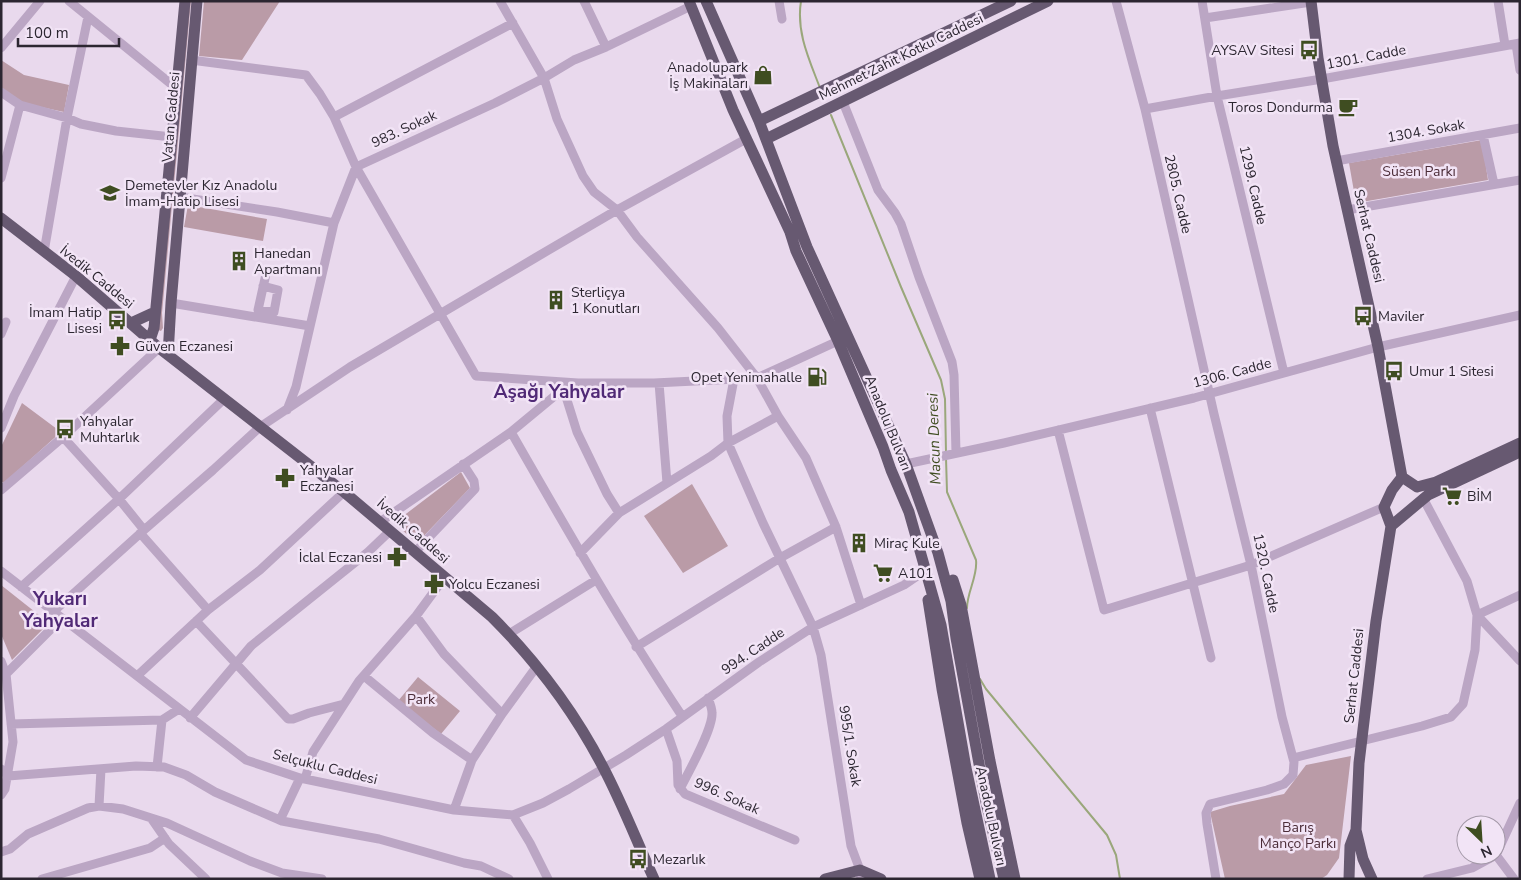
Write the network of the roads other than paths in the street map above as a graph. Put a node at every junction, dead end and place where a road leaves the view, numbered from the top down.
1 (40, 1) edge
2 (69, 1) edge
3 (185, 1) edge
4 (196, 1) edge
5 (500, 1) edge
6 (584, 1) edge
7 (706, 1) edge
8 (779, 1) edge
9 (1011, 1) edge
10 (1048, 1) edge
11 (1116, 1) edge
12 (1202, 1) edge
13 (1498, 1) edge
14 (1311, 2) edge
15 (690, 4) edge
16 (88, 17) junction
17 (1205, 18) junction
18 (782, 19) dead end
19 (513, 23) junction
20 (1518, 43) edge
21 (1505, 46) junction
22 (606, 47) junction
23 (1, 48) edge
24 (192, 60) junction
25 (1520, 70) edge
26 (544, 78) junction
27 (1322, 79) junction
28 (176, 88) junction
29 (1, 92) edge
30 (1217, 96) junction
31 (843, 102) junction
32 (20, 105) junction
33 (1145, 109) junction
34 (334, 117) junction
35 (67, 118) junction
36 (759, 121) junction
37 (1520, 128) edge
38 (1483, 135) junction
39 (172, 137) junction
40 (746, 139) junction
41 (766, 139) junction
42 (1336, 161) junction
43 (356, 167) junction
44 (1, 178) edge
45 (1520, 180) edge
46 (1494, 184) junction
47 (180, 197) junction
48 (616, 210) junction
49 (1347, 210) junction
50 (1, 218) edge
51 (334, 223) junction
52 (44, 252) junction
53 (266, 274) dead end
54 (76, 276) junction
55 (263, 286) dead end
56 (171, 303) junction
57 (155, 312) junction
58 (440, 314) junction
59 (1520, 315) edge
60 (6, 322) dead end
61 (130, 323) junction
62 (310, 326) junction
63 (1, 334) edge
64 (838, 341) junction
65 (154, 344) junction
66 (1378, 347) junction
67 (168, 355) junction
68 (1284, 373) junction
69 (757, 378) junction
70 (734, 379) junction
71 (659, 383) junction
72 (562, 385) junction
73 (1209, 394) junction
74 (224, 399) junction
75 (1150, 408) junction
76 (287, 410) junction
77 (778, 416) junction
78 (260, 427) junction
79 (1, 428) edge
80 (1058, 430) junction
81 (511, 432) junction
82 (63, 437) junction
83 (728, 443) junction
84 (1520, 443) edge
85 (1520, 452) edge
86 (949, 454) junction
87 (463, 464) junction
88 (906, 464) junction
89 (1402, 477) junction
90 (667, 483) junction
91 (1417, 488) junction
92 (1, 490) edge
93 (344, 492) junction
94 (1426, 496) junction
95 (119, 500) junction
96 (1384, 507) junction
97 (1413, 509) junction
98 (619, 513) junction
99 (380, 522) junction
100 (836, 526) junction
101 (1391, 526) junction
102 (390, 531) junction
103 (142, 532) junction
104 (415, 552) junction
105 (938, 552) junction
106 (580, 553) junction
107 (780, 558) junction
108 (1251, 565) junction
109 (926, 570) junction
110 (1, 571) edge
111 (444, 578) junction
112 (596, 580) junction
113 (1193, 584) junction
114 (21, 587) junction
115 (1520, 595) edge
116 (861, 605) junction
117 (208, 610) junction
118 (53, 612) junction
119 (1477, 615) junction
120 (416, 616) junction
121 (62, 618) junction
122 (196, 621) junction
123 (813, 627) junction
124 (509, 634) junction
125 (636, 647) junction
126 (1211, 658) dead end
127 (1520, 660) edge
128 (1, 661) edge
129 (236, 664) junction
130 (536, 666) junction
131 (6, 674) junction
132 (137, 676) junction
133 (364, 676) junction
134 (708, 698) junction
135 (344, 704) junction
136 (179, 709) junction
137 (502, 714) junction
138 (682, 716) junction
139 (190, 718) junction
140 (162, 720) junction
141 (11, 724) junction
142 (666, 729) junction
143 (1362, 742) junction
144 (1293, 758) junction
145 (472, 760) junction
146 (157, 767) junction
147 (604, 768) junction
148 (101, 769) junction
149 (4, 772) edge
150 (302, 779) junction
151 (680, 789) junction
152 (1, 795) edge
153 (1520, 803) edge
154 (99, 806) junction
155 (454, 810) junction
156 (513, 815) junction
157 (151, 818) junction
158 (280, 820) junction
159 (1356, 830) junction
160 (1506, 833) edge
161 (165, 838) junction
162 (794, 840) dead end
163 (1, 852) edge
164 (1478, 865) edge
165 (1504, 865) edge
166 (858, 876) edge
167 (42, 879) edge
168 (206, 879) edge
169 (322, 879) edge
170 (509, 879) edge
171 (548, 879) edge
172 (654, 879) edge
173 (825, 879) edge
174 (881, 879) edge
175 (980, 879) edge
176 (990, 879) edge
177 (1004, 879) edge
178 (1015, 879) edge
179 (1216, 879) edge
180 (1349, 879) edge
181 (1372, 879) edge
182 (1426, 879) edge
183 (1514, 879) edge

1 - 23 street
2 - 16 street
3 - 28 main road, Vatan Caddesi
4 - 24 main road, Vatan Caddesi
5 - 19 street
6 - 22 street
7 - 36 main road, Anadolu Bulvarı
8 - 18 street
9 - 36 main road, Mehmet Zahit Kotku Caddesi
10 - 31 main road, Mehmet Zahit Kotku Caddesi
11 - 33 street, 2805. Cadde
12 - 17 street, 1299. Cadde
13 - 21 street
14 - 17 street
14 - 27 main road, Serhat Caddesi
15 - 22 street, 983. Sokak
15 - 40 main road, Anadolu Bulvarı
16 - 28 street
16 - 35 street
17 - 30 street, 1299. Cadde
19 - 26 street
19 - 34 street
20 - 21 street, 1301. Cadde
20 - 25 street
21 - 27 street, 1301. Cadde
22 - 26 street, 983. Sokak
24 - 34 street
24 - 47 main road, Vatan Caddesi
26 - 43 street, 983. Sokak
26 - 48 street
27 - 30 street, 1301. Cadde
27 - 42 main road, Serhat Caddesi
28 - 39 main road, Vatan Caddesi
29 - 32 street
30 - 33 street, 1301. Cadde
30 - 68 street, 1299. Cadde
31 - 41 main road, Mehmet Zahit Kotku Caddesi
31 - 86 street
32 - 35 street
32 - 44 street
33 - 73 street, 2805. Cadde
34 - 43 street
35 - 39 street
35 - 52 street
36 - 41 main road, Anadolu Bulvarı
37 - 38 street, 1304. Sokak
38 - 42 street, 1304. Sokak
38 - 46 street
39 - 57 main road, Vatan Caddesi
40 - 48 street
40 - 64 main road, Anadolu Bulvarı
41 - 88 main road, Anadolu Bulvarı
42 - 49 main road, Serhat Caddesi
43 - 51 street
43 - 58 street
45 - 46 street
46 - 49 street
47 - 51 street
47 - 56 main road, Vatan Caddesi
48 - 58 street
48 - 69 street
49 - 66 main road, Serhat Caddesi
50 - 52 main road, İvedik Caddesi
51 - 62 street
52 - 54 main road, İvedik Caddesi
53 - 55 street
54 - 61 main road, İvedik Caddesi
54 - 79 street
56 - 62 street
56 - 67 main road, Vatan Caddesi
57 - 61 main road
57 - 65 main road, Vatan Caddesi
58 - 72 street
58 - 76 street
59 - 66 street, 1306. Cadde
60 - 63 street
61 - 65 main road, İvedik Caddesi
62 - 76 street
64 - 69 street
64 - 109 main road, Anadolu Bulvarı
65 - 67 main road, İvedik Caddesi
65 - 82 street
66 - 68 street, 1306. Cadde
66 - 89 main road, Serhat Caddesi
67 - 74 main road, İvedik Caddesi
68 - 73 street, 1306. Cadde
69 - 70 street
69 - 77 street
70 - 71 street
70 - 83 street
71 - 72 street
71 - 90 street
72 - 81 street
72 - 98 street
73 - 75 street, 1306. Cadde
73 - 108 street, 1320. Cadde
74 - 78 main road, İvedik Caddesi
74 - 95 street
75 - 80 street, 1306. Cadde
75 - 113 street
76 - 78 street
77 - 83 street
77 - 100 street
78 - 93 main road, İvedik Caddesi
78 - 103 street
80 - 86 street, 1306. Cadde
80 - 113 street
81 - 87 street
81 - 106 street
82 - 92 street
82 - 95 street
83 - 90 street
83 - 107 street, 995/1. Sokak
84 - 91 main road
85 - 94 main road
86 - 88 street, 1306. Cadde
87 - 99 street
87 - 104 street
88 - 105 main road, Anadolu Bulvarı
89 - 91 main road
89 - 96 main road
90 - 98 street
91 - 97 main road
93 - 99 main road, İvedik Caddesi
93 - 117 street
94 - 97 main road
94 - 119 street
95 - 103 street
95 - 114 street
96 - 101 main road, Serhat Caddesi
96 - 108 street
97 - 101 main road
98 - 106 street
99 - 102 main road, İvedik Caddesi
100 - 107 street
100 - 116 street
101 - 143 main road, Serhat Caddesi
102 - 104 main road, İvedik Caddesi
102 - 129 street
103 - 117 street
103 - 118 street
104 - 111 main road, İvedik Caddesi
105 - 177 main road, Anadolu Bulvarı
105 - 178 main road
106 - 112 street
107 - 123 street, 995/1. Sokak
107 - 125 street
108 - 113 street
108 - 144 street, 1320. Cadde
109 - 116 street, 994. Cadde
109 - 175 main road
109 - 176 main road, Anadolu Bulvarı
110 - 114 street, Selçuklu Caddesi
111 - 120 street
111 - 124 main road, İvedik Caddesi
112 - 124 street
112 - 125 street
113 - 126 street
114 - 118 street, Selçuklu Caddesi
115 - 119 street
116 - 123 street, 994. Cadde
117 - 122 street
118 - 121 street, Selçuklu Caddesi
119 - 127 street
119 - 143 street
120 - 133 street
120 - 137 street
121 - 131 street
121 - 132 street, Selçuklu Caddesi
122 - 129 street
122 - 132 street
123 - 134 street, 994. Cadde
123 - 166 street, 995/1. Sokak
124 - 130 main road, İvedik Caddesi
125 - 138 street
128 - 131 street
129 - 135 street
129 - 139 street
130 - 137 street
130 - 147 main road, İvedik Caddesi
131 - 141 street
132 - 136 street, Selçuklu Caddesi
133 - 135 street
133 - 145 street
134 - 138 street, 994. Cadde
134 - 151 street
135 - 150 street
136 - 139 street, Selçuklu Caddesi
136 - 140 street
137 - 145 street
138 - 142 street, 994. Cadde
139 - 150 street, Selçuklu Caddesi
140 - 141 street
140 - 146 street
141 - 149 street
142 - 147 street, 994. Cadde
142 - 151 street, 996. Sokak
143 - 144 street
143 - 159 main road, Serhat Caddesi
144 - 179 street
145 - 155 street
146 - 148 street
146 - 158 street
147 - 156 street, Selçuklu Caddesi
147 - 172 main road, İvedik Caddesi
148 - 149 street
148 - 154 street
149 - 152 street
150 - 155 street, Selçuklu Caddesi
150 - 158 street
151 - 162 street, 996. Sokak
153 - 160 street
154 - 157 street
154 - 163 street
155 - 156 street, Selçuklu Caddesi
156 - 171 street
157 - 161 street
157 - 169 street
158 - 170 street
159 - 180 main road
159 - 181 main road
161 - 167 street
161 - 168 street
164 - 182 street
165 - 183 street
166 - 173 main road
166 - 174 main road

